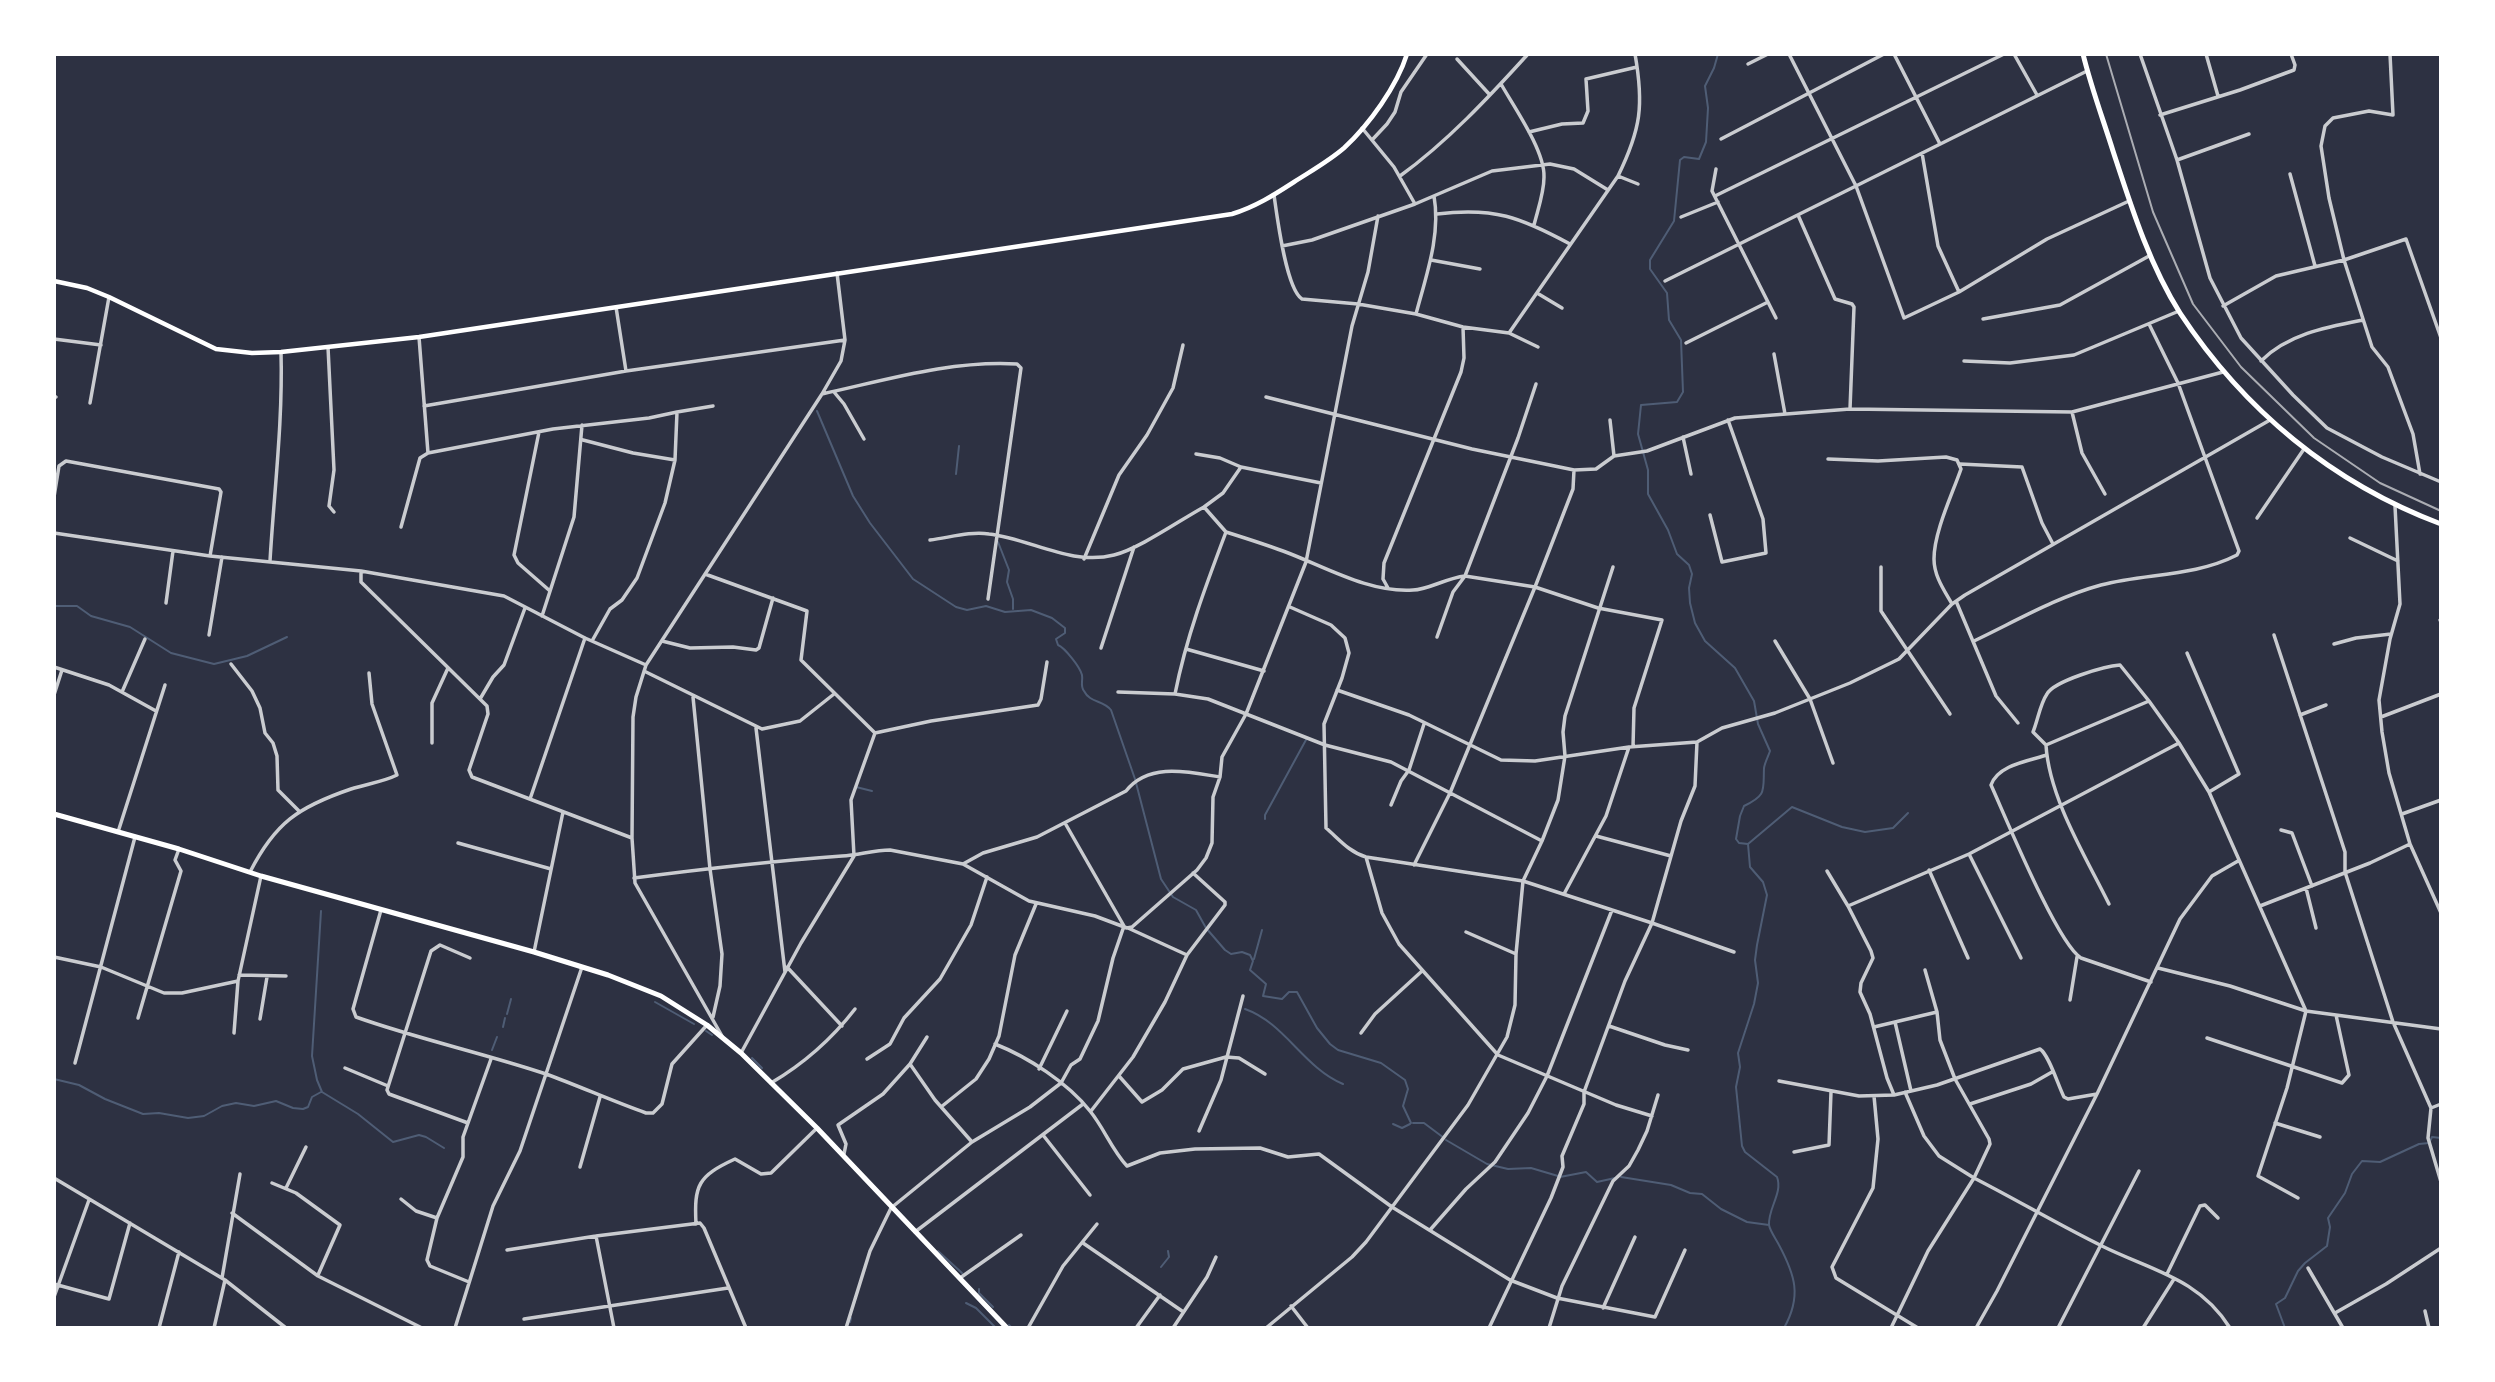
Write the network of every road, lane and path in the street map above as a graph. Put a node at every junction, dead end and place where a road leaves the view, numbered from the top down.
1 (1407, 54) edge
2 (1427, 54) edge
3 (1528, 54) edge
4 (1635, 54) edge
5 (1768, 54) edge
6 (1789, 54) edge
7 (1884, 54) edge
8 (1894, 54) edge
9 (2004, 54) edge
10 (2014, 54) edge
11 (2083, 54) edge
12 (2140, 54) edge
13 (2206, 54) edge
14 (2291, 54) edge
15 (2390, 54) edge
16 (1457, 60) dead end
17 (1748, 64) dead end
18 (1637, 66) junction
19 (2087, 71) junction
20 (1501, 84) junction
21 (1809, 93) junction
22 (1490, 94) junction
23 (2038, 96) junction
24 (2218, 96) junction
25 (1916, 97) junction
26 (2160, 114) junction
27 (1362, 128) junction
28 (1529, 132) junction
29 (2249, 134) dead end
30 (1721, 139) dead end
31 (1832, 139) junction
32 (1372, 140) junction
33 (1940, 144) junction
34 (1922, 153) junction
35 (2177, 160) junction
36 (1544, 165) junction
37 (1716, 169) dead end
38 (2290, 174) dead end
39 (1400, 176) junction
40 (1618, 176) junction
41 (1638, 184) dead end
42 (1856, 186) junction
43 (1608, 190) junction
44 (1274, 195) junction
45 (1434, 195) junction
46 (1715, 196) junction
47 (2129, 201) junction
48 (1718, 202) junction
49 (1415, 204) junction
50 (1437, 214) junction
51 (1798, 215) junction
52 (1378, 216) junction
53 (1681, 217) dead end
54 (1534, 225) junction
55 (1570, 244) junction
56 (1739, 244) junction
57 (1282, 246) junction
58 (2151, 256) junction
59 (1430, 260) junction
60 (2344, 260) junction
61 (2315, 266) junction
62 (1480, 269) dead end
63 (837, 273) junction
64 (54, 281) edge
65 (1665, 281) dead end
66 (1959, 292) junction
67 (1536, 293) junction
68 (109, 297) junction
69 (1768, 303) junction
70 (1358, 304) junction
71 (2223, 306) junction
72 (616, 307) junction
73 (1562, 308) dead end
74 (2179, 312) junction
75 (1416, 314) junction
76 (1776, 318) dead end
77 (1983, 319) dead end
78 (2364, 320) junction
79 (2149, 324) junction
80 (1463, 327) junction
81 (1509, 333) junction
82 (419, 337) junction
83 (2441, 338) edge
84 (54, 339) edge
85 (845, 340) junction
86 (1686, 343) dead end
87 (101, 345) junction
88 (1183, 345) dead end
89 (328, 347) junction
90 (1538, 347) dead end
91 (281, 352) junction
92 (1774, 354) dead end
93 (1964, 361) dead end
94 (2261, 361) junction
95 (626, 371) junction
96 (2225, 371) junction
97 (2178, 383) junction
98 (1536, 384) dead end
99 (834, 392) junction
100 (822, 394) junction
101 (1266, 397) dead end
102 (90, 403) dead end
103 (424, 406) junction
104 (713, 406) dead end
105 (1850, 409) junction
106 (677, 412) junction
107 (2072, 412) junction
108 (1785, 414) junction
109 (1335, 416) junction
110 (1610, 420) dead end
111 (1728, 420) junction
112 (2270, 420) junction
113 (582, 425) junction
114 (539, 432) junction
115 (1683, 437) junction
116 (864, 439) dead end
117 (583, 440) junction
118 (1434, 440) junction
119 (2304, 449) junction
120 (428, 453) junction
121 (1196, 454) dead end
122 (1509, 456) junction
123 (1614, 456) junction
124 (2205, 457) junction
125 (1828, 459) dead end
126 (675, 460) junction
127 (1960, 464) junction
128 (1241, 467) junction
129 (1574, 470) junction
130 (1691, 474) dead end
131 (2420, 474) junction
132 (2441, 482) edge
133 (1321, 483) junction
134 (2105, 494) dead end
135 (54, 498) edge
136 (2395, 506) junction
137 (1204, 507) junction
138 (334, 512) dead end
139 (1710, 515) dead end
140 (2256, 518) dead end
141 (2441, 524) edge
142 (401, 527) dead end
143 (1226, 532) junction
144 (54, 533) edge
145 (996, 535) junction
146 (2350, 538) dead end
147 (930, 541) dead end
148 (2053, 545) junction
149 (1134, 547) junction
150 (173, 551) junction
151 (210, 556) junction
152 (222, 557) junction
153 (1084, 559) junction
154 (270, 561) junction
155 (2398, 561) junction
156 (1306, 562) junction
157 (1613, 567) dead end
158 (1881, 567) dead end
159 (361, 571) junction
160 (705, 574) junction
161 (1465, 576) junction
162 (1535, 587) junction
163 (1388, 588) junction
164 (550, 591) junction
165 (773, 598) junction
166 (988, 599) dead end
167 (1954, 603) junction
168 (166, 604) dead end
169 (1290, 607) junction
170 (526, 608) junction
171 (1598, 608) junction
172 (542, 616) junction
173 (2391, 634) junction
174 (209, 635) dead end
175 (2274, 635) dead end
176 (1437, 637) dead end
177 (585, 638) junction
178 (145, 639) dead end
179 (662, 640) junction
180 (592, 641) junction
181 (1775, 641) dead end
182 (1974, 641) junction
183 (2334, 644) dead end
184 (1101, 648) dead end
185 (1186, 649) junction
186 (1908, 651) junction
187 (2187, 653) dead end
188 (1047, 662) dead end
189 (232, 664) dead end
190 (646, 665) junction
191 (54, 667) edge
192 (449, 668) junction
193 (62, 669) junction
194 (644, 671) junction
195 (1264, 671) junction
196 (369, 673) dead end
197 (164, 685) dead end
198 (1337, 690) junction
199 (122, 692) junction
200 (1118, 692) dead end
201 (834, 694) junction
202 (1175, 694) junction
203 (2441, 694) edge
204 (54, 695) edge
205 (693, 697) junction
206 (480, 699) junction
207 (1810, 699) junction
208 (2150, 701) junction
209 (2326, 705) dead end
210 (156, 711) junction
211 (1246, 714) junction
212 (1950, 714) dead end
213 (2300, 715) junction
214 (2381, 717) junction
215 (2018, 723) dead end
216 (1424, 724) junction
217 (756, 728) junction
218 (875, 733) junction
219 (1697, 742) junction
220 (432, 743) dead end
221 (2179, 743) junction
222 (1325, 745) junction
223 (2046, 745) junction
224 (1470, 746) junction
225 (1631, 747) junction
226 (2047, 755) junction
227 (1565, 756) junction
228 (1833, 763) dead end
229 (1409, 770) junction
230 (1220, 777) junction
231 (2209, 792) junction
232 (1450, 793) junction
233 (530, 799) junction
234 (2441, 800) edge
235 (1391, 805) dead end
236 (2062, 806) junction
237 (300, 812) junction
238 (563, 812) junction
239 (54, 814) edge
240 (2402, 814) junction
241 (1065, 823) junction
242 (2281, 830) dead end
243 (2012, 831) junction
244 (118, 832) junction
245 (1595, 836) junction
246 (135, 837) junction
247 (632, 838) junction
248 (1542, 841) junction
249 (458, 843) dead end
250 (2410, 844) junction
251 (179, 849) junction
252 (1969, 854) junction
253 (854, 856) junction
254 (1671, 856) junction
255 (1366, 857) junction
256 (771, 861) junction
257 (2238, 861) junction
258 (962, 864) junction
259 (1414, 864) junction
260 (710, 869) junction
261 (1929, 869) junction
262 (551, 870) junction
263 (1827, 871) dead end
264 (2345, 872) junction
265 (250, 873) junction
266 (1193, 873) junction
267 (261, 876) junction
268 (987, 877) junction
269 (634, 878) junction
270 (1523, 881) junction
271 (2312, 886) junction
272 (2306, 888) junction
273 (1564, 894) junction
274 (1037, 904) junction
275 (2109, 904) dead end
276 (1849, 906) junction
277 (2259, 906) junction
278 (382, 908) junction
279 (1612, 910) junction
280 (2440, 911) edge
281 (1652, 923) junction
282 (1125, 927) junction
283 (2316, 928) dead end
284 (1466, 932) dead end
285 (534, 952) junction
286 (1734, 952) dead end
287 (1516, 954) junction
288 (1187, 955) junction
289 (2077, 956) junction
290 (54, 957) edge
291 (470, 958) dead end
292 (1969, 958) dead end
293 (2021, 958) dead end
294 (101, 967) junction
295 (582, 967) junction
296 (2158, 968) junction
297 (786, 970) junction
298 (1925, 970) dead end
299 (1422, 971) junction
300 (239, 975) junction
301 (267, 975) junction
302 (286, 976) dead end
303 (238, 981) junction
304 (2151, 982) junction
305 (149, 986) junction
306 (1243, 996) dead end
307 (2070, 1000) dead end
308 (855, 1009) dead end
309 (1067, 1011) dead end
310 (2306, 1011) junction
311 (1937, 1012) junction
312 (2336, 1015) junction
313 (138, 1018) dead end
314 (260, 1019) dead end
315 (713, 1019) junction
316 (1895, 1022) junction
317 (2393, 1023) junction
318 (707, 1025) junction
319 (842, 1026) junction
320 (1609, 1026) junction
321 (1874, 1027) junction
322 (2441, 1029) edge
323 (233, 1033) dead end
324 (1361, 1033) dead end
325 (403, 1034) junction
326 (723, 1037) junction
327 (927, 1037) dead end
328 (2207, 1038) dead end
329 (995, 1044) junction
330 (1688, 1050) dead end
331 (741, 1053) junction
332 (1498, 1055) junction
333 (1226, 1057) junction
334 (491, 1059) junction
335 (867, 1059) dead end
336 (75, 1062) dead end
337 (910, 1064) junction
338 (2293, 1066) junction
339 (345, 1068) dead end
340 (1039, 1069) junction
341 (2052, 1072) junction
342 (546, 1074) junction
343 (1265, 1074) dead end
344 (1119, 1075) junction
345 (1547, 1076) junction
346 (1955, 1079) junction
347 (1779, 1081) dead end
348 (771, 1083) junction
349 (1061, 1083) junction
350 (388, 1086) junction
351 (1911, 1091) junction
352 (1584, 1092) junction
353 (1831, 1092) junction
354 (1905, 1092) junction
355 (2097, 1094) junction
356 (1658, 1095) dead end
357 (1894, 1095) junction
358 (1874, 1096) junction
359 (600, 1097) junction
360 (1084, 1104) junction
361 (1970, 1104) junction
362 (2441, 1104) edge
363 (941, 1107) junction
364 (2431, 1108) junction
365 (1091, 1111) junction
366 (1652, 1116) junction
367 (468, 1123) junction
368 (2275, 1123) junction
369 (817, 1128) junction
370 (1199, 1131) dead end
371 (1043, 1135) junction
372 (2320, 1137) dead end
373 (972, 1142) junction
374 (306, 1147) dead end
375 (1794, 1152) dead end
376 (843, 1156) junction
377 (580, 1167) dead end
378 (2139, 1171) dead end
379 (240, 1174) dead end
380 (54, 1178) edge
381 (1975, 1178) junction
382 (2441, 1182) edge
383 (272, 1183) dead end
384 (286, 1188) junction
385 (1090, 1195) dead end
386 (2298, 1198) dead end
387 (401, 1199) dead end
388 (89, 1200) junction
389 (1392, 1207) junction
390 (891, 1208) junction
391 (2037, 1210) junction
392 (232, 1213) junction
393 (2218, 1218) dead end
394 (437, 1219) junction
395 (130, 1223) junction
396 (696, 1224) junction
397 (1097, 1224) dead end
398 (1430, 1230) junction
399 (915, 1232) junction
400 (1021, 1234) dead end
401 (596, 1236) junction
402 (1635, 1237) dead end
403 (1082, 1242) junction
404 (2102, 1246) junction
405 (2441, 1248) edge
406 (506, 1250) dead end
407 (1685, 1250) dead end
408 (179, 1252) junction
409 (1216, 1257) dead end
410 (2308, 1268) dead end
411 (2167, 1274) junction
412 (318, 1276) junction
413 (960, 1278) junction
414 (2174, 1278) junction
415 (223, 1279) junction
416 (1510, 1280) junction
417 (469, 1282) junction
418 (56, 1284) edge
419 (728, 1288) junction
420 (1160, 1295) junction
421 (54, 1297) edge
422 (1558, 1298) junction
423 (610, 1306) junction
424 (1291, 1306) junction
425 (1603, 1308) junction
426 (1182, 1311) junction
427 (2425, 1311) dead end
428 (2335, 1312) junction
429 (1898, 1317) junction
430 (524, 1319) dead end
431 (1004, 1327) edge
432 (159, 1328) edge
433 (214, 1328) edge
434 (286, 1328) edge
435 (422, 1328) edge
436 (455, 1328) edge
437 (614, 1328) edge
438 (746, 1328) edge
439 (846, 1328) edge
440 (1028, 1328) edge
441 (1136, 1328) edge
442 (1173, 1328) edge
443 (1266, 1328) edge
444 (1308, 1328) edge
445 (1489, 1328) edge
446 (1549, 1328) edge
447 (1891, 1328) edge
448 (1918, 1328) edge
449 (1976, 1328) edge
450 (2058, 1328) edge
451 (2143, 1328) edge
452 (2230, 1328) edge
453 (2343, 1328) edge
454 (2429, 1328) edge

1 - 27 main road
2 - 32 street
3 - 20 street
4 - 18 street
5 - 17 street
6 - 21 street
7 - 21 street
8 - 25 street
9 - 25 street
10 - 23 street
11 - 19 main road
12 - 26 street
13 - 24 street
14 - 24 street
15 - 60 street
16 - 22 street
18 - 28 street
18 - 40 street
19 - 23 street
19 - 47 main road
20 - 22 street
20 - 28 street
21 - 30 street
21 - 31 street
22 - 39 street
23 - 33 street
24 - 26 street
25 - 31 street
25 - 33 street
26 - 35 street
27 - 32 street
27 - 44 main road
28 - 36 street
29 - 35 street
31 - 42 street
31 - 46 street
32 - 39 street
33 - 34 street
34 - 42 street
34 - 66 street
35 - 71 street
36 - 43 street
36 - 45 street
36 - 54 street
37 - 46 street
38 - 61 street
39 - 49 street
40 - 41 street
40 - 43 street
42 - 51 street
42 - 66 street
43 - 55 street
44 - 57 street
44 - 63 main road
45 - 49 street
45 - 50 street
46 - 48 street
47 - 58 main road
47 - 66 street
48 - 53 street
48 - 56 street
49 - 52 street
50 - 54 street
50 - 59 street
51 - 56 street
51 - 105 street
52 - 57 street
52 - 70 street
54 - 55 street
55 - 67 street
56 - 65 street
56 - 69 street
57 - 70 street
58 - 74 main road
58 - 77 street
59 - 62 street
59 - 75 street
60 - 61 street
60 - 78 street
60 - 83 street
61 - 71 street
63 - 72 main road
63 - 85 street
64 - 68 main road
67 - 73 street
67 - 81 street
68 - 87 street
68 - 91 main road
69 - 76 street
69 - 86 street
70 - 75 street
70 - 109 street
71 - 94 street
72 - 82 main road
72 - 95 street
74 - 79 street
74 - 96 main road
75 - 80 street
78 - 94 street
78 - 131 street
79 - 93 street
79 - 97 street
80 - 81 street
80 - 118 street
81 - 90 street
82 - 89 main road
82 - 103 street
84 - 87 street
85 - 95 street
85 - 100 street
87 - 102 street
88 - 153 street
89 - 91 main road
89 - 138 street
91 - 154 street
92 - 108 street
94 - 131 street
95 - 103 street
96 - 97 street
96 - 112 main road
97 - 107 street
97 - 124 street
98 - 122 street
99 - 100 street
99 - 116 street
99 - 145 street
100 - 160 street
101 - 109 street
103 - 120 street
104 - 106 street
105 - 107 street
105 - 108 street
106 - 113 street
106 - 126 street
107 - 134 street
108 - 111 street
109 - 118 street
109 - 133 street
110 - 123 street
111 - 115 street
111 - 139 street
112 - 119 main road
112 - 124 street
113 - 114 street
113 - 117 street
114 - 120 street
114 - 164 street
115 - 123 street
115 - 130 street
117 - 126 street
117 - 164 street
118 - 122 street
118 - 163 street
119 - 136 main road
119 - 140 street
120 - 142 street
121 - 128 street
122 - 129 street
122 - 161 street
123 - 129 street
124 - 148 street
124 - 182 street
125 - 127 street
126 - 180 street
127 - 148 street
127 - 167 street
128 - 133 street
128 - 137 street
129 - 162 street
131 - 132 street
133 - 156 street
135 - 151 street
136 - 141 main road
136 - 155 street
137 - 143 street
137 - 149 street
143 - 156 street
143 - 185 street
144 - 150 street
145 - 147 street
145 - 153 street
145 - 166 street
146 - 155 street
148 - 167 street
149 - 153 street
149 - 184 street
150 - 151 street
150 - 168 street
151 - 152 street
152 - 154 street
152 - 174 street
154 - 159 street
155 - 173 street
156 - 163 street
156 - 169 street
157 - 171 street
158 - 186 street
159 - 170 street
159 - 192 street
160 - 165 street
160 - 179 street
161 - 162 street
161 - 163 street
161 - 176 street
162 - 171 street
162 - 224 street
164 - 172 street
165 - 179 street
165 - 201 street
167 - 182 street
167 - 186 street
169 - 195 street
169 - 198 street
170 - 172 street
170 - 206 street
171 - 225 street
171 - 227 street
172 - 177 street
173 - 183 street
173 - 214 street
175 - 213 street
177 - 180 street
177 - 233 street
178 - 199 street
179 - 190 street
180 - 190 street
181 - 207 street
182 - 215 street
185 - 195 street
185 - 202 street
186 - 207 street
186 - 212 street
187 - 231 street
188 - 218 street
189 - 237 street
190 - 194 street
191 - 193 street
192 - 206 street
192 - 220 street
193 - 199 street
193 - 204 street
194 - 205 street
194 - 247 street
195 - 211 street
196 - 237 street
197 - 210 street
198 - 216 street
198 - 222 street
199 - 210 street
200 - 202 street
201 - 217 street
201 - 218 street
202 - 211 street
203 - 214 street
205 - 217 street
205 - 260 street
206 - 233 street
207 - 219 street
207 - 228 street
208 - 221 street
208 - 223 street
208 - 223 street
209 - 213 street
210 - 244 street
211 - 222 street
211 - 230 street
213 - 264 street
214 - 240 street
216 - 224 street
216 - 229 street
217 - 256 street
218 - 253 street
219 - 225 street
219 - 254 street
221 - 231 street
221 - 236 street
222 - 229 street
222 - 255 street
223 - 226 street
224 - 227 street
224 - 232 street
225 - 227 street
225 - 245 street
226 - 236 street
226 - 243 street
227 - 248 street
229 - 232 street
229 - 235 street
230 - 241 street
230 - 266 street
231 - 257 street
232 - 248 street
232 - 259 street
233 - 238 street
234 - 240 street
236 - 243 street
236 - 275 street
237 - 265 street
238 - 247 street
238 - 262 street
239 - 244 main road
240 - 250 street
241 - 258 street
241 - 282 street
242 - 271 street
243 - 252 street
243 - 289 street
244 - 246 main road
245 - 254 street
245 - 273 street
246 - 251 main road
246 - 294 street
247 - 269 street
248 - 270 street
249 - 262 street
250 - 264 street
250 - 280 street
251 - 265 main road
251 - 305 street
252 - 261 street
252 - 293 street
253 - 256 street
253 - 258 street
253 - 297 street
254 - 281 street
255 - 259 street
255 - 299 street
256 - 260 street
256 - 297 street
257 - 277 street
257 - 296 street
258 - 268 street
259 - 270 street
260 - 269 street
260 - 315 street
261 - 276 street
261 - 292 street
262 - 285 street
263 - 276 street
264 - 271 street
264 - 317 street
265 - 267 main road
266 - 282 street
266 - 288 street
267 - 278 main road
267 - 300 street
268 - 274 street
268 - 335 street
269 - 315 street
270 - 273 street
270 - 287 street
271 - 272 street
272 - 277 street
272 - 283 street
273 - 279 street
274 - 282 street
274 - 329 street
276 - 321 street
277 - 310 street
278 - 285 main road
278 - 325 street
279 - 281 street
279 - 345 street
281 - 286 street
281 - 320 street
282 - 288 street
282 - 349 street
284 - 287 street
285 - 295 main road
287 - 332 street
288 - 344 street
289 - 304 street
289 - 307 street
290 - 294 street
291 - 325 street
294 - 305 street
294 - 336 street
295 - 318 main road
295 - 342 street
296 - 304 street
296 - 310 street
297 - 319 street
297 - 331 street
298 - 311 street
299 - 324 street
299 - 332 street
300 - 301 street
300 - 303 street
301 - 302 street
301 - 314 street
303 - 305 street
303 - 323 street
304 - 355 street
305 - 313 street
306 - 333 street
308 - 319 street
309 - 340 street
310 - 312 street
310 - 338 street
311 - 316 street
311 - 346 street
312 - 317 street
312 - 338 street
315 - 326 street
316 - 321 street
316 - 351 street
317 - 322 street
317 - 364 street
318 - 326 main road
318 - 359 street
319 - 348 street
320 - 330 street
320 - 352 street
321 - 357 street
325 - 334 street
325 - 350 street
326 - 331 main road
327 - 337 street
328 - 338 street
329 - 340 street
329 - 363 street
331 - 348 main road
332 - 345 street
332 - 389 street
333 - 343 street
333 - 344 street
333 - 370 street
334 - 342 street
334 - 367 street
337 - 363 street
337 - 376 street
338 - 368 street
339 - 350 street
340 - 349 street
341 - 346 street
341 - 355 street
341 - 361 street
342 - 359 street
342 - 417 street
344 - 365 street
345 - 352 street
345 - 398 street
346 - 351 street
346 - 361 street
347 - 353 street
348 - 369 main road
349 - 360 street
349 - 373 street
350 - 367 street
351 - 354 street
352 - 366 street
352 - 416 street
353 - 358 street
353 - 375 street
354 - 357 street
354 - 381 street
355 - 391 street
356 - 366 street
357 - 358 street
358 - 429 street
359 - 377 street
360 - 365 street
360 - 371 street
361 - 381 street
362 - 364 street
363 - 373 street
364 - 382 street
365 - 389 street
366 - 422 street
367 - 394 street
368 - 372 street
368 - 386 street
369 - 376 main road
369 - 396 street
371 - 385 street
371 - 399 street
373 - 390 street
374 - 384 street
376 - 390 main road
378 - 404 street
379 - 392 street
380 - 388 street
381 - 391 street
381 - 429 street
383 - 384 street
384 - 412 street
387 - 394 street
388 - 395 street
388 - 418 street
389 - 398 street
389 - 424 street
390 - 399 main road
390 - 439 street
391 - 404 street
391 - 449 street
392 - 412 street
392 - 415 street
393 - 411 street
394 - 417 street
395 - 408 street
395 - 418 street
396 - 401 street
396 - 419 street
397 - 403 street
398 - 416 street
399 - 413 main road
400 - 413 street
401 - 406 street
401 - 423 street
402 - 425 street
403 - 420 street
403 - 440 street
404 - 411 street
404 - 450 street
405 - 428 street
407 - 425 street
408 - 415 street
408 - 432 street
409 - 426 street
410 - 428 street
411 - 414 street
412 - 435 street
413 - 431 main road
414 - 451 street
414 - 452 street
415 - 433 street
415 - 434 street
416 - 422 street
416 - 445 street
417 - 436 street
418 - 421 street
419 - 423 street
419 - 438 street
420 - 426 street
420 - 441 street
422 - 425 street
422 - 446 street
423 - 430 street
423 - 437 street
424 - 443 street
424 - 444 street
426 - 442 street
427 - 454 street
428 - 453 street
429 - 447 street
429 - 448 street

